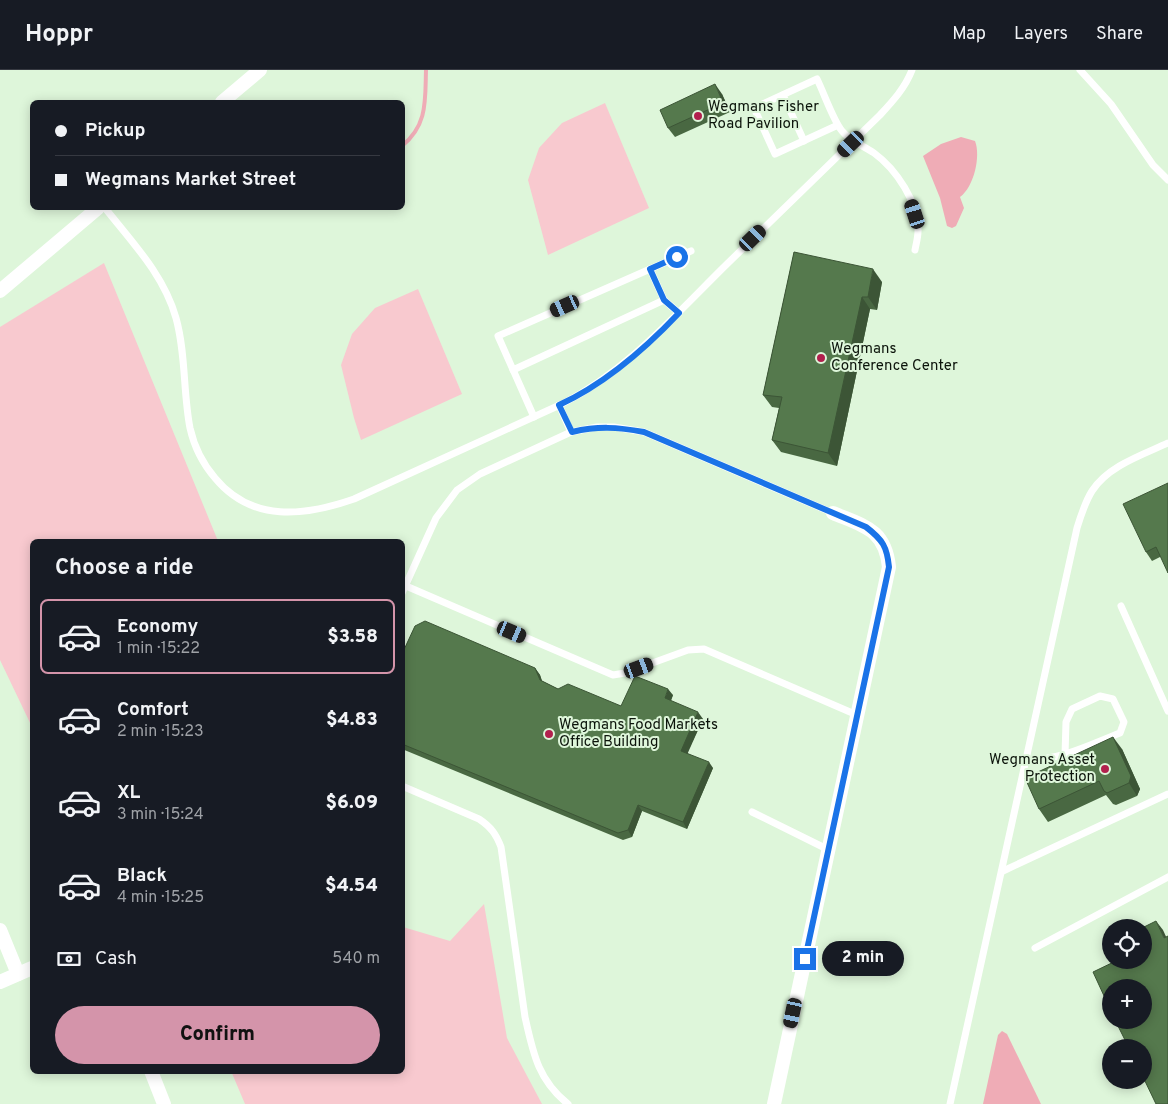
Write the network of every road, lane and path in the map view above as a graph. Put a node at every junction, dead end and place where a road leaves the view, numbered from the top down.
1 (260, 70) edge
2 (912, 70) edge
3 (1080, 70) edge
4 (782, 95) junction
5 (224, 100) edge
6 (838, 125) junction
7 (804, 140) junction
8 (854, 141) junction
9 (1168, 180) edge
10 (92, 210) edge
11 (106, 210) edge
12 (914, 250) dead end
13 (691, 251) dead end
14 (650, 269) junction
15 (0, 291) edge
16 (664, 300) junction
17 (679, 313) junction
18 (513, 370) junction
19 (559, 405) junction
20 (534, 417) junction
21 (572, 432) junction
22 (1168, 442) edge
23 (832, 513) joint
24 (405, 588) edge
25 (405, 590) edge
26 (1121, 606) dead end
27 (1168, 711) edge
28 (858, 715) junction
29 (1065, 756) junction
30 (1027, 760) junction
31 (405, 787) edge
32 (1168, 794) edge
33 (752, 812) dead end
34 (829, 850) junction
35 (1003, 871) junction
36 (1168, 877) edge
37 (0, 930) edge
38 (1035, 948) dead end
39 (30, 969) edge
40 (18, 974) junction
41 (0, 982) edge
42 (152, 1074) edge
43 (164, 1104) edge
44 (568, 1104) edge
45 (774, 1104) edge
46 (950, 1104) edge

1 - 5 street
2 - 8 lane
3 - 9 lane
4 - 6 lane
4 - 7 lane
4 - 7 lane
6 - 7 lane
6 - 8 lane
8 - 12 lane
8 - 17 lane
10 - 15 street
11 - 20 lane
13 - 14 lane
14 - 16 lane
14 - 18 lane
16 - 17 lane
16 - 18 lane
17 - 19 lane
18 - 20 lane
19 - 20 lane
19 - 21 lane
21 - 23 lane
21 - 24 lane
22 - 30 lane
23 - 28 street
25 - 28 lane
26 - 27 lane
28 - 34 street
29 - 29 lane
29 - 30 lane
30 - 35 lane
31 - 44 lane
32 - 35 lane
33 - 34 lane
34 - 45 street
35 - 46 lane
36 - 38 lane
37 - 40 street
39 - 40 street
40 - 41 street
42 - 43 street

